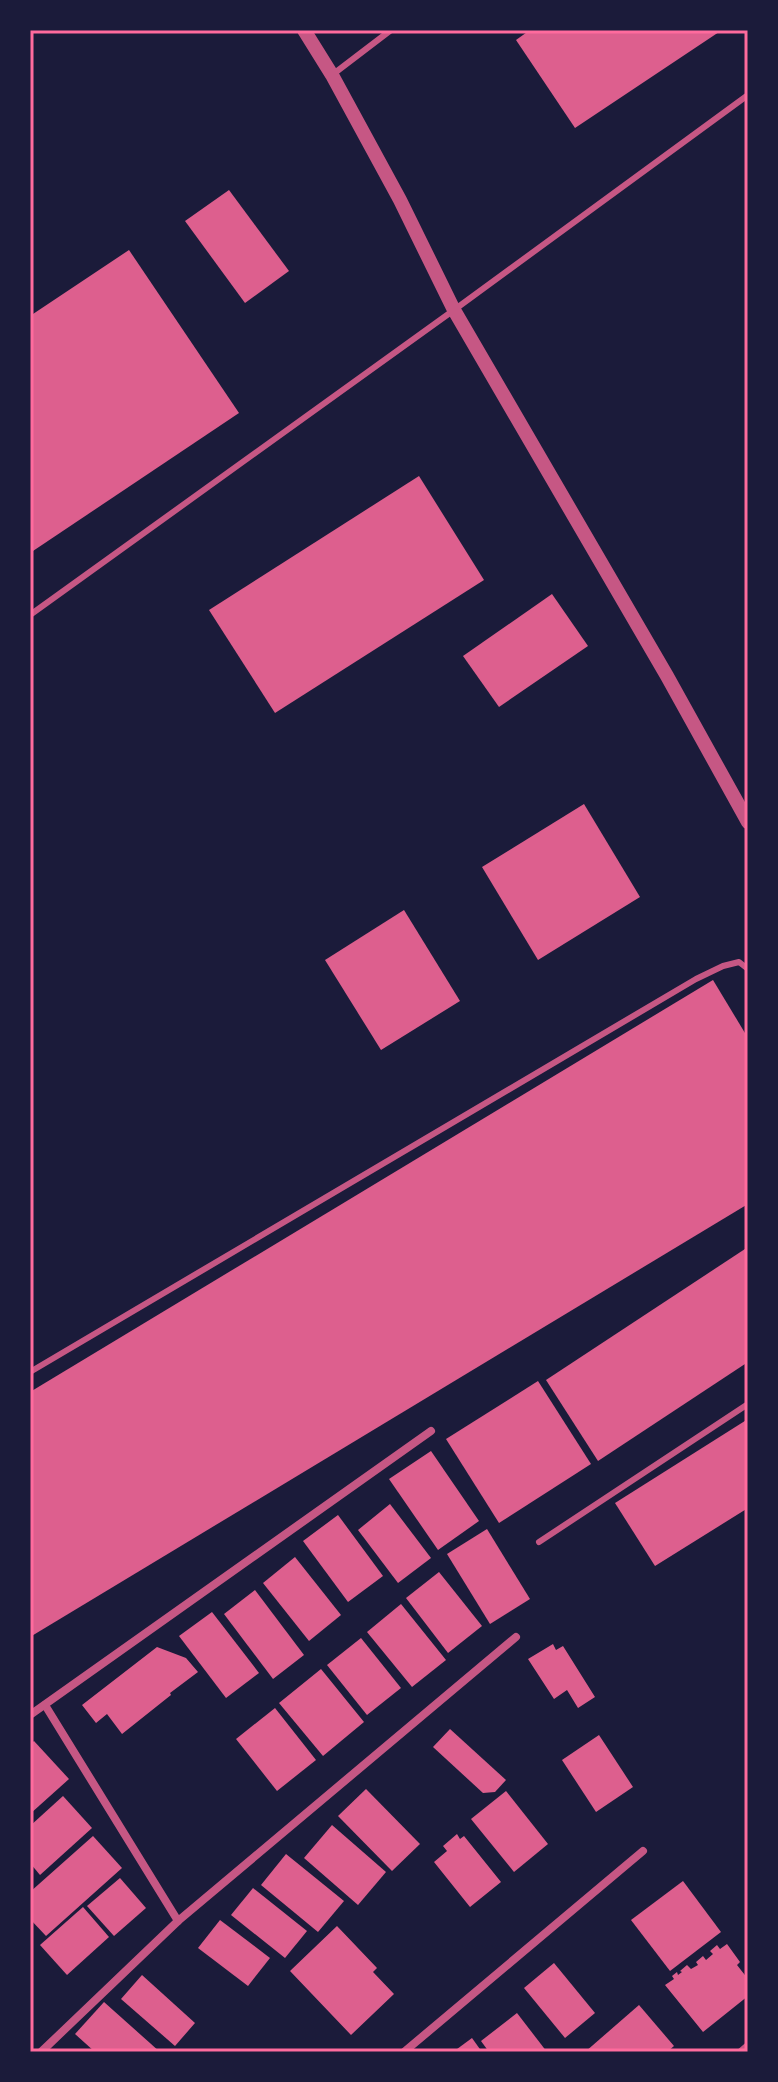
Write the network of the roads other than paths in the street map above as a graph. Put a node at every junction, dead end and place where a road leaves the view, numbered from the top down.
1 (304, 30) edge
2 (391, 30) edge
3 (332, 75) junction
4 (748, 95) edge
5 (454, 310) junction
6 (30, 615) edge
7 (748, 822) edge
8 (748, 969) edge
9 (30, 1372) edge
10 (748, 1404) edge
11 (431, 1431) dead end
12 (539, 1542) dead end
13 (516, 1637) dead end
14 (45, 1705) junction
15 (30, 1715) edge
16 (643, 1851) dead end
17 (178, 1921) junction
18 (748, 2046) edge
19 (41, 2052) edge
20 (404, 2052) edge
21 (741, 2052) edge

1 - 3 street
2 - 3 lane
3 - 5 street
4 - 5 lane
5 - 6 lane
5 - 7 street
8 - 9 lane
10 - 12 lane
11 - 14 street
13 - 17 street
14 - 15 street
14 - 17 street
16 - 20 street
17 - 19 street
18 - 21 street

